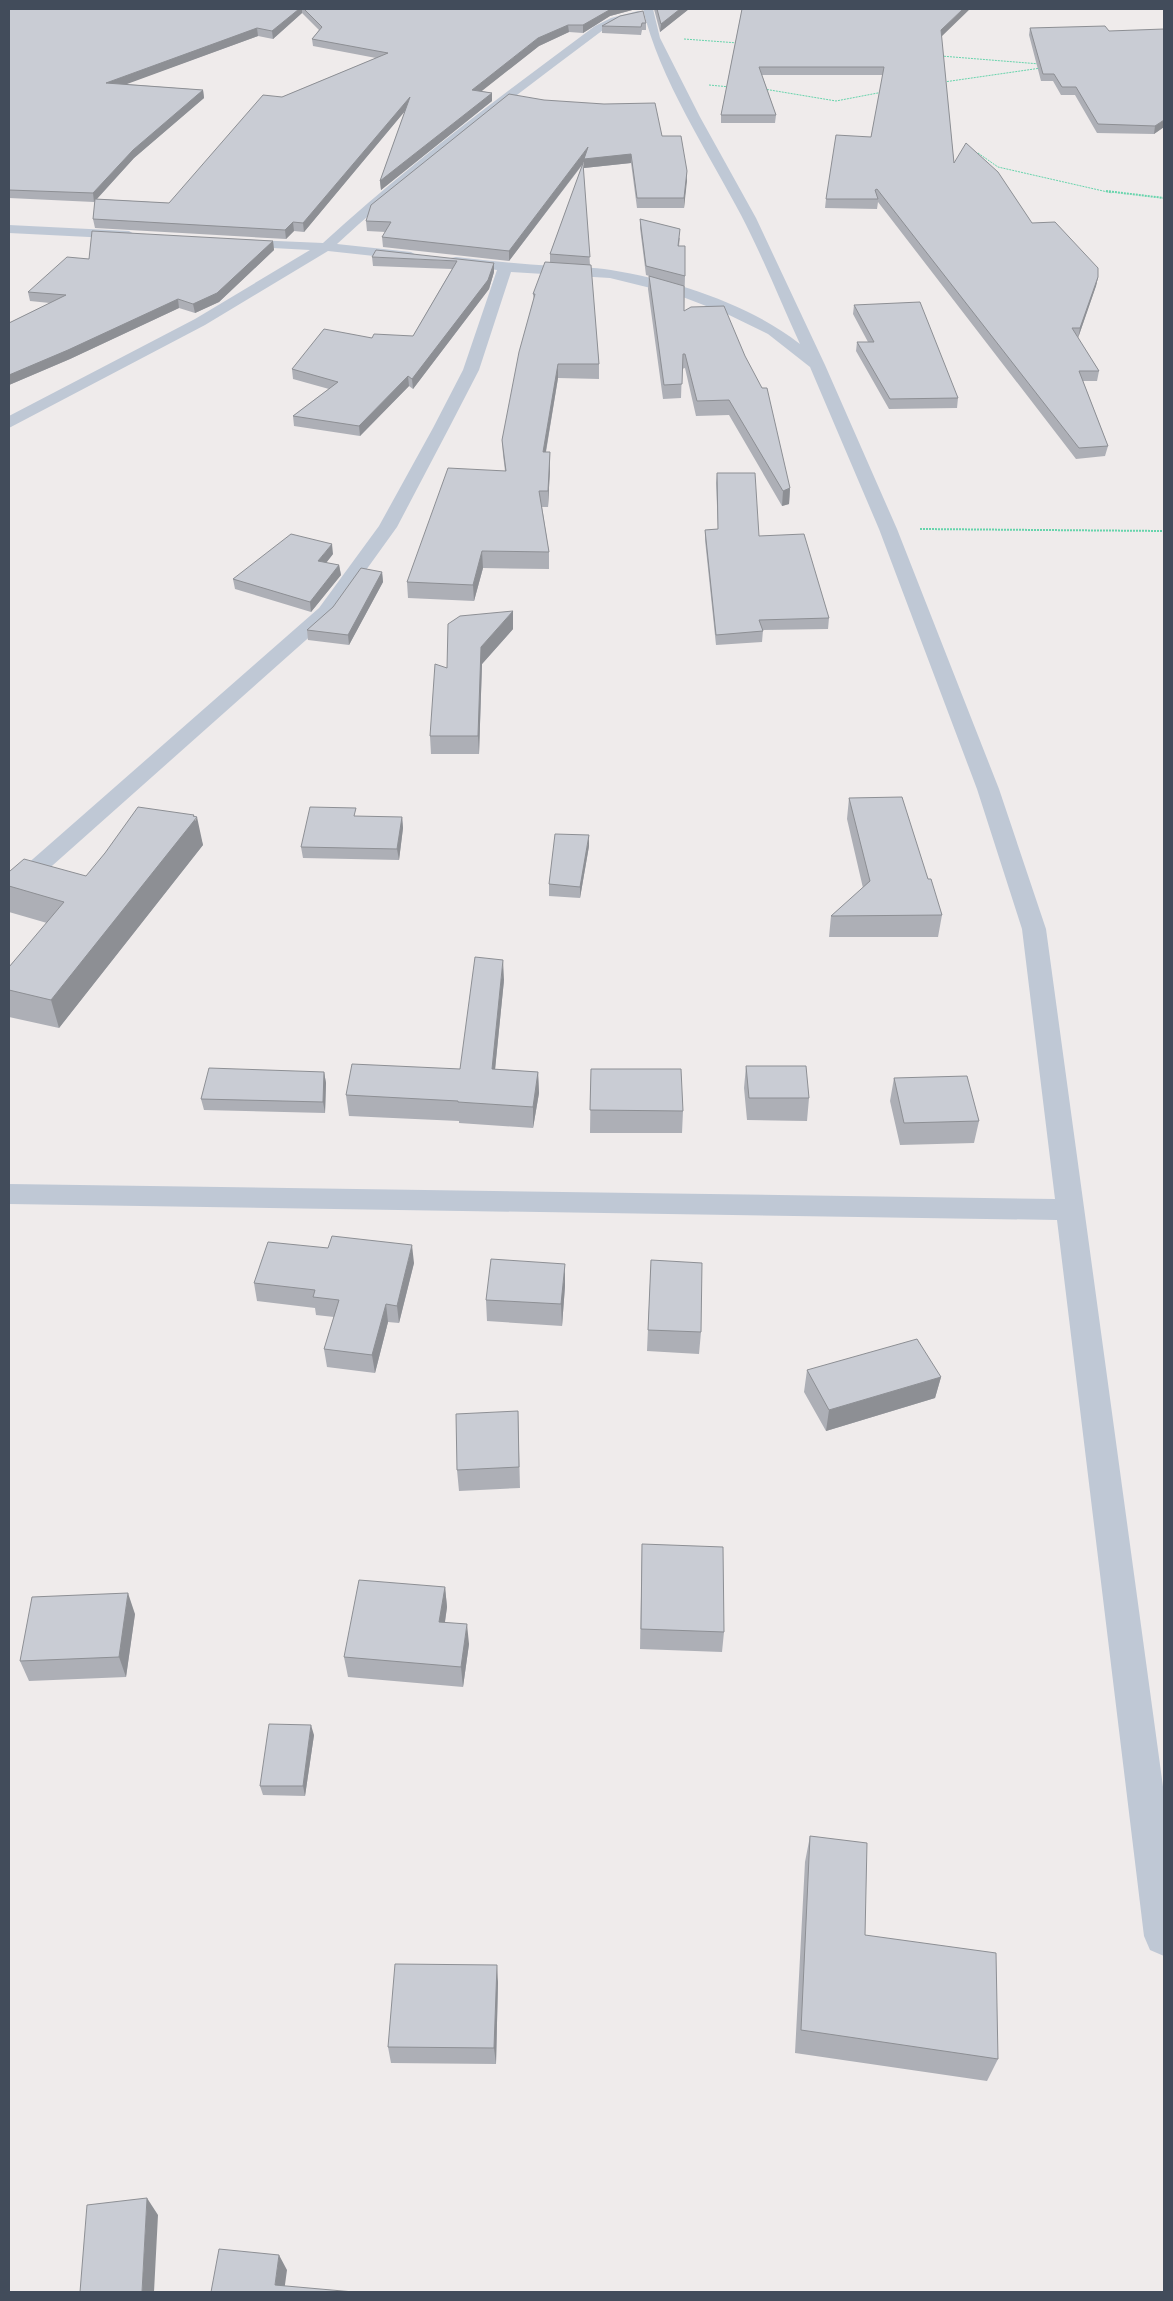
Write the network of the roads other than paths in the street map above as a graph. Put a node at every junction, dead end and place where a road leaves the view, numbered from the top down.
1 (648, 9) edge
2 (9, 229) edge
3 (148, 236) edge
4 (227, 241) edge
5 (326, 247) junction
6 (425, 258) edge
7 (445, 260) edge
8 (505, 267) junction
9 (817, 365) junction
10 (9, 423) edge
11 (9, 892) edge
12 (9, 1194) edge
13 (1070, 1210) junction
14 (1164, 1936) edge

1 - 5 street
1 - 9 street
2 - 3 street
4 - 5 street
5 - 6 street
5 - 10 street
7 - 8 street
8 - 9 street
8 - 11 street
9 - 13 street
12 - 13 street
13 - 14 street

